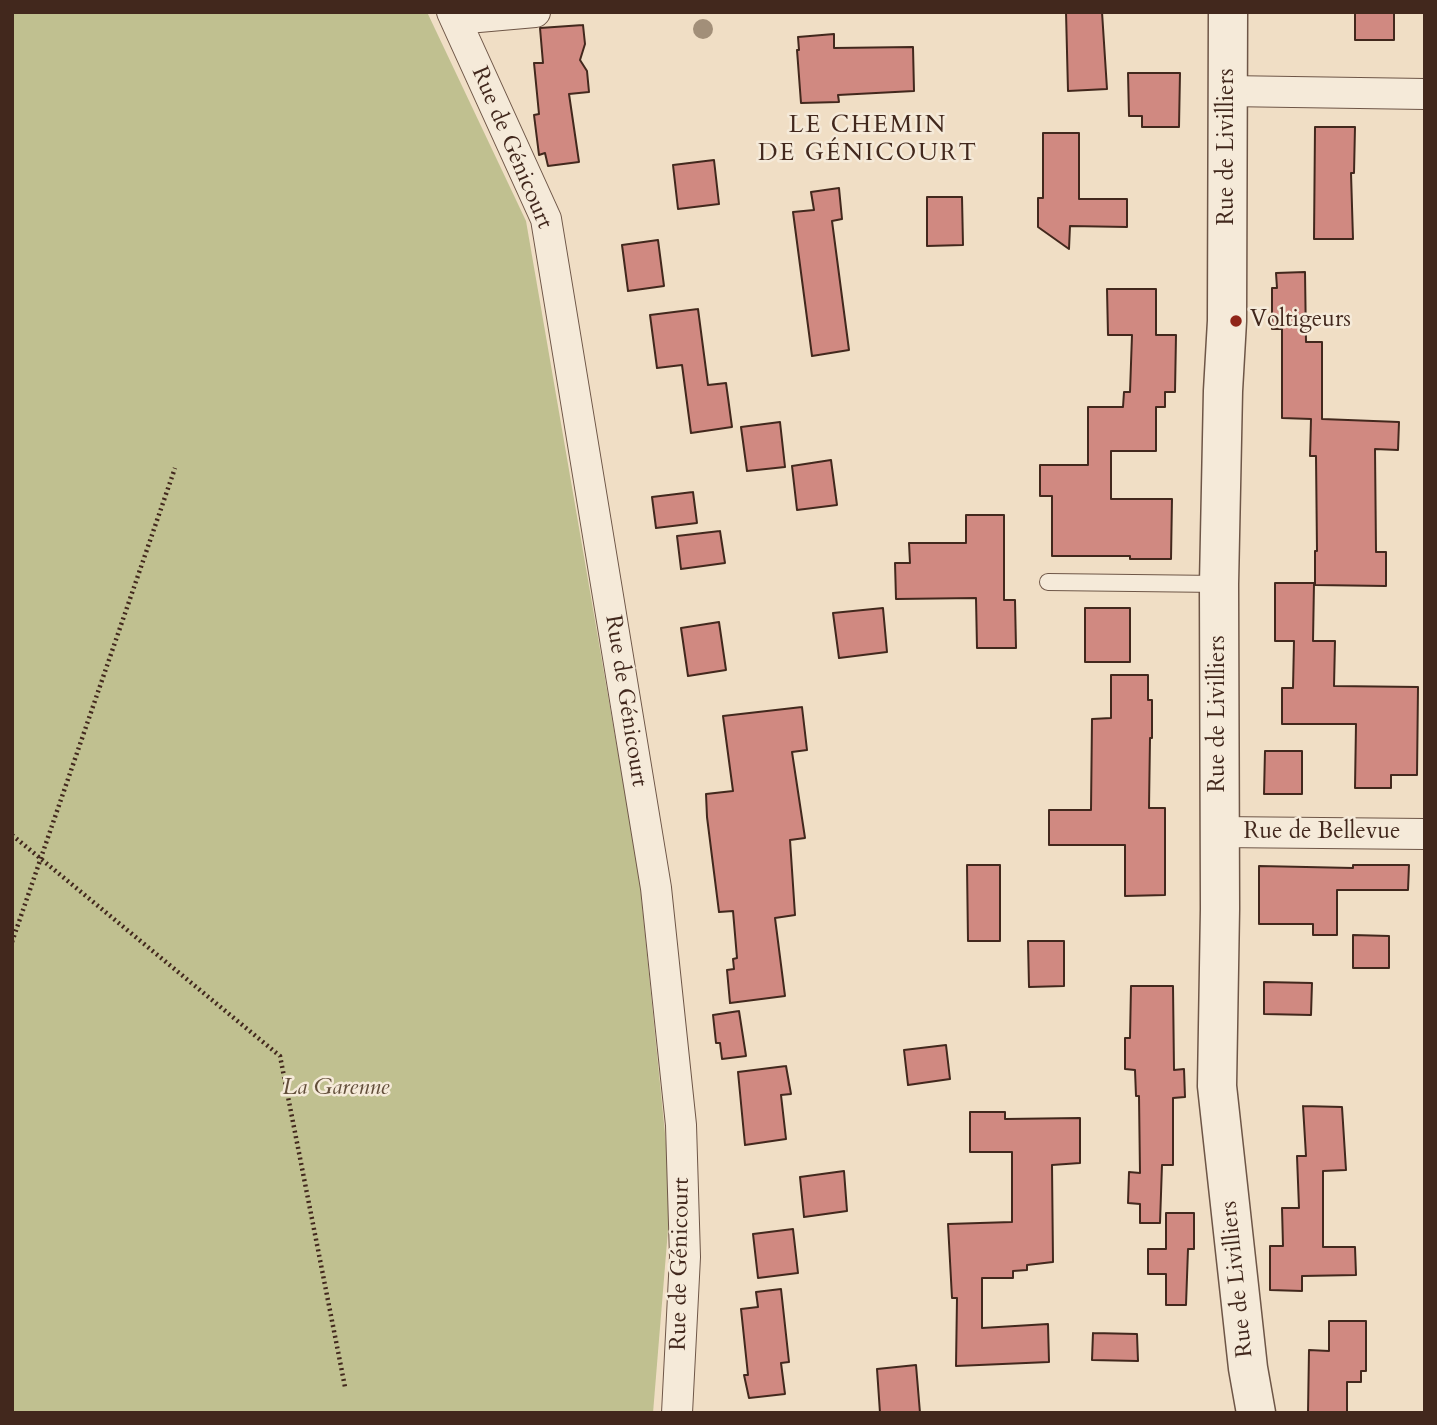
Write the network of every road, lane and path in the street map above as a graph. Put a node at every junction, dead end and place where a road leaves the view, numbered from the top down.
1 (535, 12) edge
2 (1228, 12) edge
3 (454, 16) edge
4 (1227, 91) junction
5 (1425, 94) edge
6 (175, 468) dead end
7 (1048, 582) dead end
8 (1219, 584) junction
9 (1218, 832) junction
10 (1425, 834) edge
11 (12, 835) edge
12 (41, 859) junction
13 (12, 942) edge
14 (345, 1387) dead end
15 (677, 1413) edge
16 (1256, 1413) edge

1 - 3 street
2 - 4 street, Rue de Livilliers
3 - 15 street, Rue de Génicourt
4 - 5 street
4 - 8 street, Rue de Livilliers
6 - 12 path
7 - 8 lane
8 - 9 street, Rue de Livilliers
9 - 10 street, Rue de Bellevue
9 - 16 street, Rue de Livilliers
11 - 12 path
12 - 13 path
12 - 14 path

